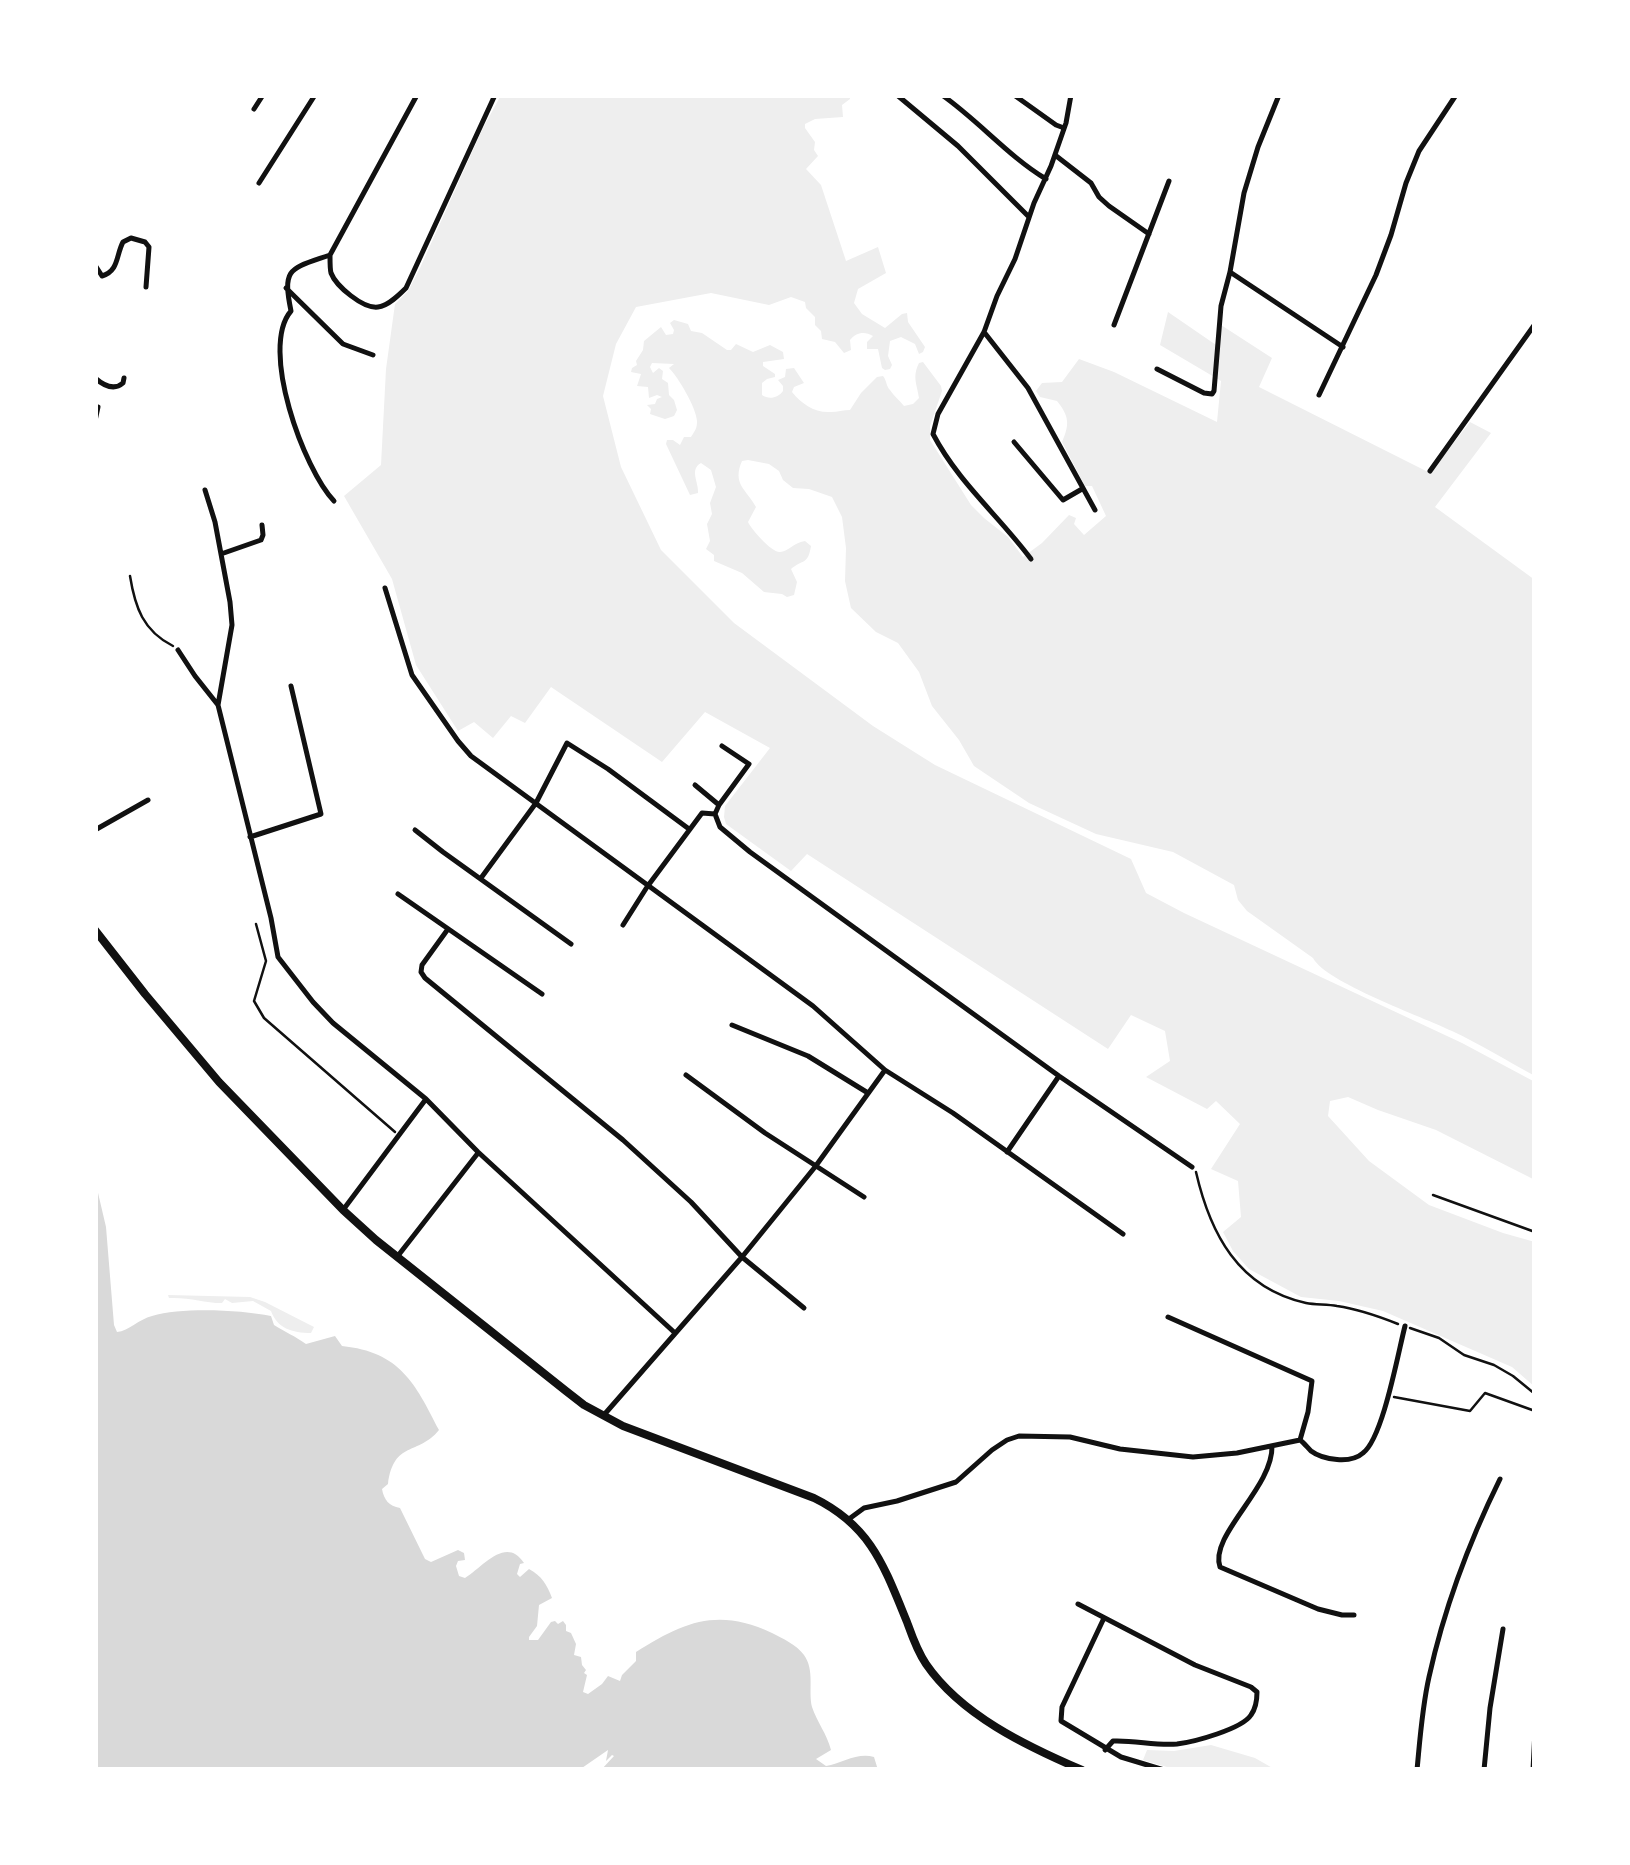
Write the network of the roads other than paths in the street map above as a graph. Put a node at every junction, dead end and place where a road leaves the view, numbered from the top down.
1 (263, 95) edge
2 (315, 95) edge
3 (417, 95) edge
4 (495, 95) edge
5 (897, 95) edge
6 (942, 95) edge
7 (1014, 95) edge
8 (1279, 95) edge
9 (1456, 95) edge
10 (1069, 96) edge
11 (254, 109) dead end
12 (1064, 128) junction
13 (1055, 155) junction
14 (1046, 179) junction
15 (1170, 181) dead end
16 (259, 182) dead end
17 (1030, 217) junction
18 (1149, 234) junction
19 (330, 256) junction
20 (95, 265) edge
21 (1230, 272) junction
22 (146, 287) dead end
23 (286, 288) junction
24 (1535, 324) edge
25 (1114, 325) dead end
26 (984, 332) junction
27 (1343, 346) junction
28 (373, 355) dead end
29 (1157, 369) dead end
30 (95, 378) edge
31 (124, 378) dead end
32 (1318, 395) dead end
33 (98, 406) dead end
34 (95, 421) edge
35 (1014, 442) dead end
36 (1430, 470) dead end
37 (1082, 488) junction
38 (205, 490) dead end
39 (334, 502) dead end
40 (1094, 510) dead end
41 (262, 524) dead end
42 (221, 554) junction
43 (1031, 559) dead end
44 (385, 588) dead end
45 (178, 650) road end
46 (292, 686) dead end
47 (218, 704) junction
48 (722, 746) dead end
49 (694, 786) dead end
50 (148, 800) dead end
51 (536, 804) junction
52 (719, 805) junction
53 (715, 814) junction
54 (689, 829) junction
55 (95, 830) edge
56 (415, 830) dead end
57 (250, 836) junction
58 (481, 878) junction
59 (647, 887) junction
60 (398, 894) dead end
61 (622, 925) dead end
62 (95, 930) edge
63 (448, 930) junction
64 (570, 944) dead end
65 (542, 994) dead end
66 (732, 1025) dead end
67 (885, 1070) junction
68 (686, 1074) dead end
69 (1059, 1076) junction
70 (868, 1092) junction
71 (426, 1098) junction
72 (478, 1152) junction
73 (1006, 1152) junction
74 (815, 1167) junction
75 (1192, 1167) road end
76 (864, 1197) dead end
77 (342, 1210) junction
78 (1123, 1234) dead end
79 (397, 1257) junction
80 (742, 1257) junction
81 (804, 1308) dead end
82 (1168, 1316) dead end
83 (1404, 1326) road end
84 (675, 1332) junction
85 (603, 1416) junction
86 (1300, 1440) junction
87 (1272, 1446) junction
88 (1500, 1480) dead end
89 (849, 1519) junction
90 (1078, 1604) dead end
91 (1354, 1615) dead end
92 (1104, 1618) junction
93 (1503, 1629) dead end
94 (1535, 1730) edge
95 (1105, 1750) junction
96 (1082, 1770) edge
97 (1164, 1770) edge
98 (1417, 1770) edge
99 (1484, 1770) edge
100 (1533, 1770) edge

1 - 11 street
2 - 16 street
3 - 19 street
4 - 19 street
5 - 17 street
6 - 14 street
7 - 12 street
8 - 21 street
9 - 27 street
10 - 12 street
12 - 13 street
13 - 14 street
13 - 18 street
14 - 17 street
15 - 18 street
17 - 26 street
18 - 25 street
19 - 23 street
20 - 22 street
21 - 27 street
21 - 29 street
23 - 28 street
23 - 39 street
24 - 36 street
26 - 37 street
26 - 43 street
27 - 32 street
30 - 31 street
33 - 34 street
35 - 37 street
37 - 40 street
38 - 42 street
41 - 42 street
42 - 47 street
44 - 51 street
45 - 47 street
46 - 57 street
47 - 57 street
48 - 52 street
49 - 52 street
50 - 55 street
51 - 54 street
51 - 58 street
51 - 59 street
52 - 53 street
53 - 54 street
53 - 69 street
54 - 59 street
56 - 58 street
57 - 71 street
58 - 64 street
59 - 61 street
59 - 67 street
60 - 63 street
62 - 77 main road
63 - 65 street
63 - 80 street
66 - 70 street
67 - 70 street
67 - 73 street
68 - 74 street
69 - 73 street
69 - 75 street
70 - 74 street
71 - 72 street
71 - 77 street
72 - 79 street
72 - 84 street
73 - 78 street
74 - 76 street
74 - 80 street
77 - 79 main road
79 - 85 main road
80 - 81 street
80 - 84 street
82 - 86 street
83 - 86 street
84 - 85 street
85 - 89 main road
86 - 87 street
87 - 89 street
87 - 91 street
88 - 98 street
89 - 96 main road
90 - 92 street
92 - 95 street
92 - 95 street
93 - 99 street
94 - 100 street
95 - 97 street

